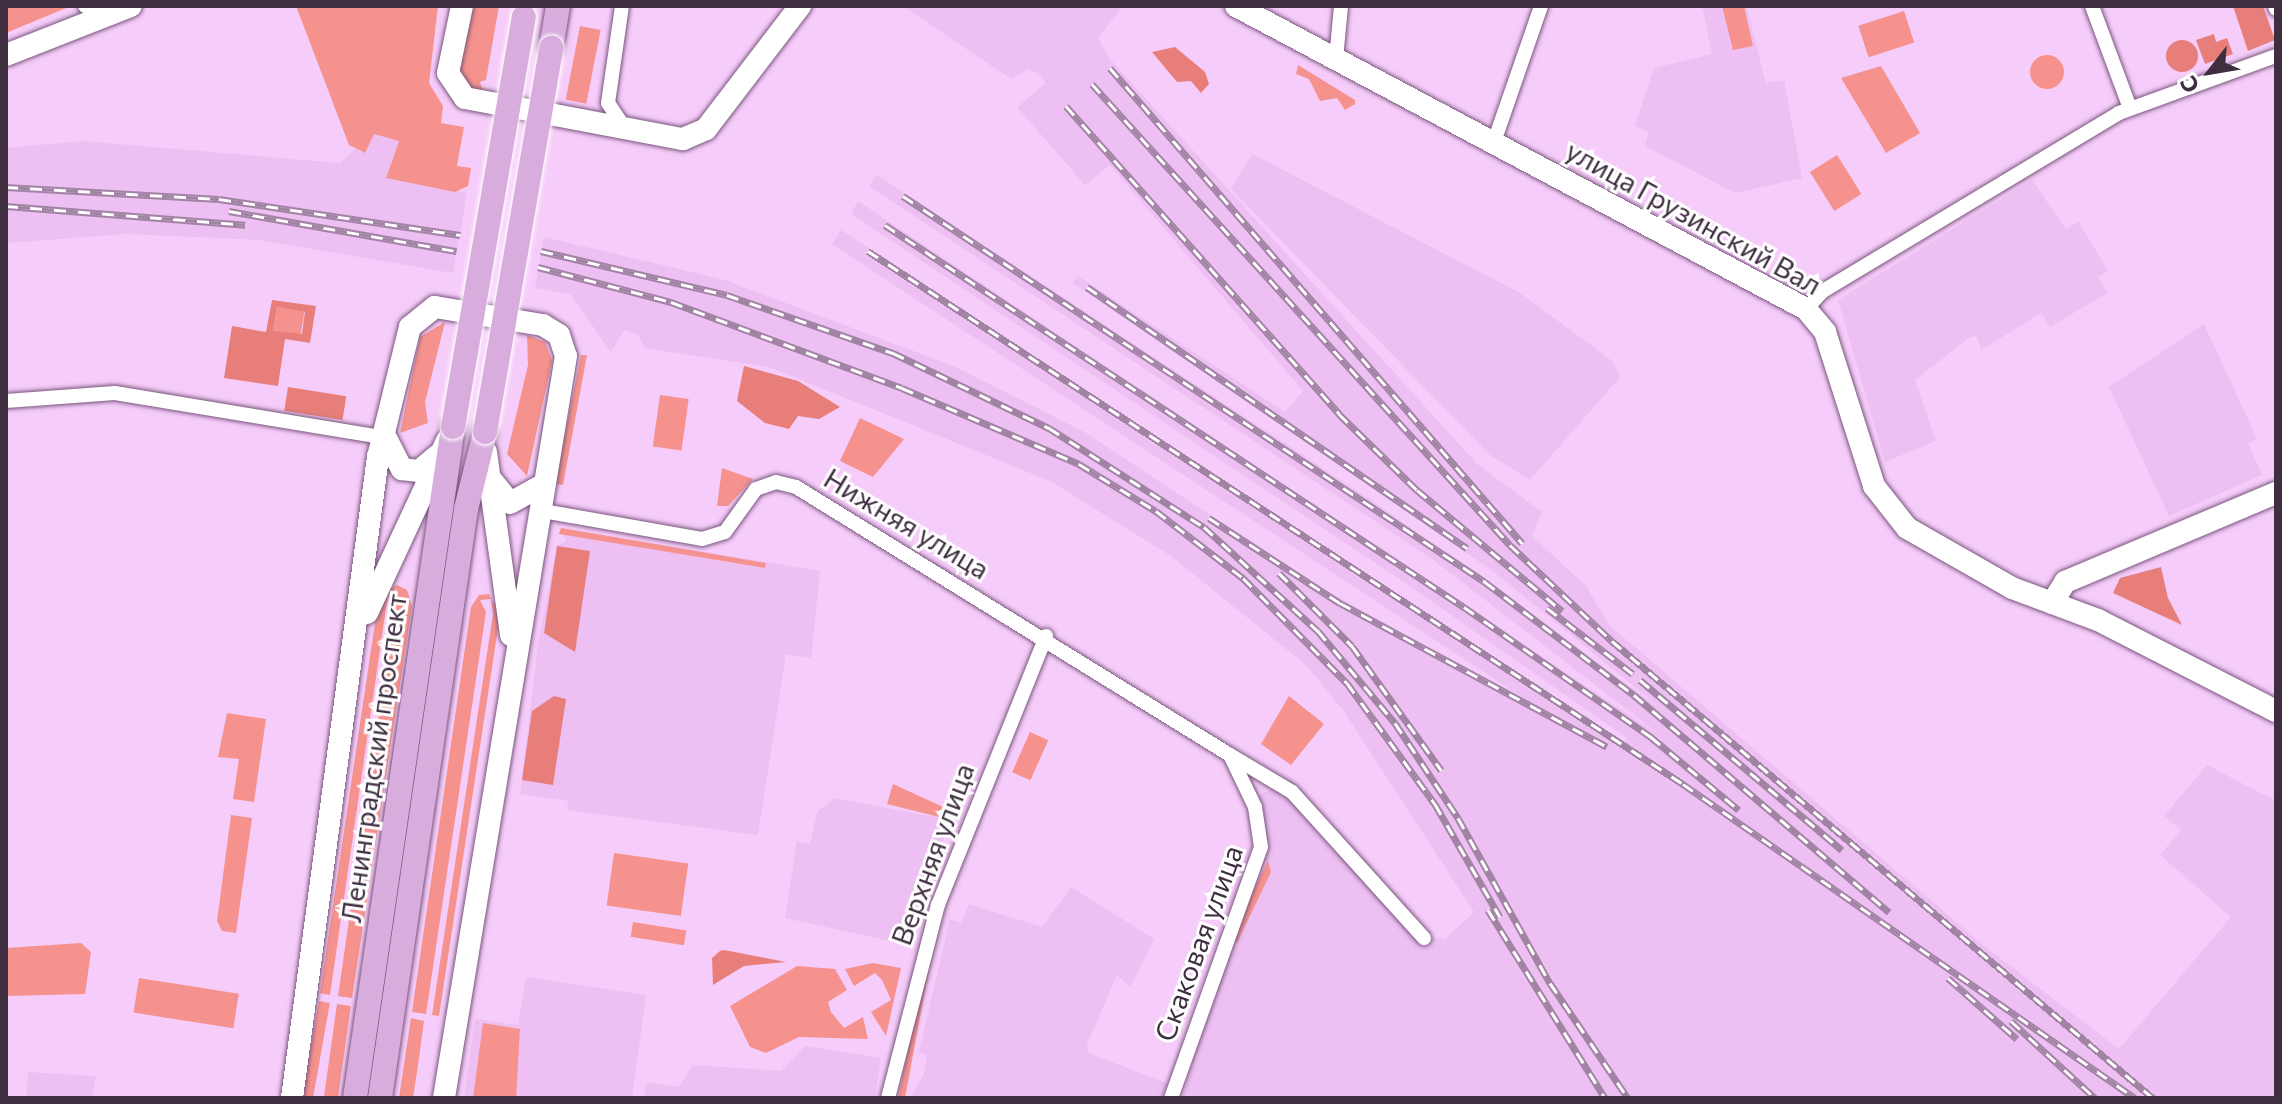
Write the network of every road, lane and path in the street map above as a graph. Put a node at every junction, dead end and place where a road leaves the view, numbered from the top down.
1 (85, 6) edge
2 (622, 6) edge
3 (800, 6) edge
4 (1236, 6) edge
5 (1341, 6) edge
6 (1541, 6) edge
7 (2092, 6) edge
8 (125, 9) edge
9 (524, 10) edge
10 (559, 11) edge
11 (458, 13) edge
12 (6, 55) edge
13 (2276, 56) edge
14 (1336, 59) junction
15 (2130, 108) junction
16 (624, 127) junction
17 (1494, 142) junction
18 (1806, 309) junction
19 (6, 401) edge
20 (485, 432) junction
21 (449, 435) junction
22 (386, 438) junction
23 (486, 462) junction
24 (543, 485) junction
25 (2276, 493) edge
26 (510, 503) junction
27 (543, 511) junction
28 (2052, 603) junction
29 (1046, 636) junction
30 (356, 657) junction
31 (511, 660) junction
32 (2276, 711) edge
33 (1231, 759) junction
34 (1424, 938) dead end
35 (292, 1098) edge
36 (355, 1098) edge
37 (380, 1098) edge
38 (444, 1098) edge
39 (888, 1098) edge
40 (1171, 1098) edge

1 - 8 street
2 - 16 street
3 - 16 main road
4 - 14 main road, улица Грузинский Вал
5 - 14 street
6 - 17 street
7 - 15 street
8 - 12 main road
9 - 21 main road, Ленинградский проспект, bridge
10 - 20 main road, Ленинградский проспект, bridge
11 - 16 main road
13 - 15 street
14 - 17 main road, улица Грузинский Вал
15 - 18 street
17 - 18 main road, улица Грузинский Вал
18 - 28 main road, улица Грузинский Вал
19 - 22 street
20 - 23 main road
20 - 37 main road, Ленинградский проспект
21 - 22 main road
21 - 30 main road
21 - 36 main road, Ленинградский проспект
22 - 24 main road
22 - 30 main road
23 - 26 main road
23 - 31 main road
24 - 26 main road
24 - 27 main road
25 - 28 main road
26 - 27 main road
27 - 29 street, Нижняя улица
27 - 31 main road
28 - 32 main road, улица Грузинский Вал
29 - 33 street, Нижняя улица
29 - 39 street, Верхняя улица
30 - 35 main road
31 - 38 main road
33 - 34 street, Нижняя улица
33 - 40 street, Скаковая улица

